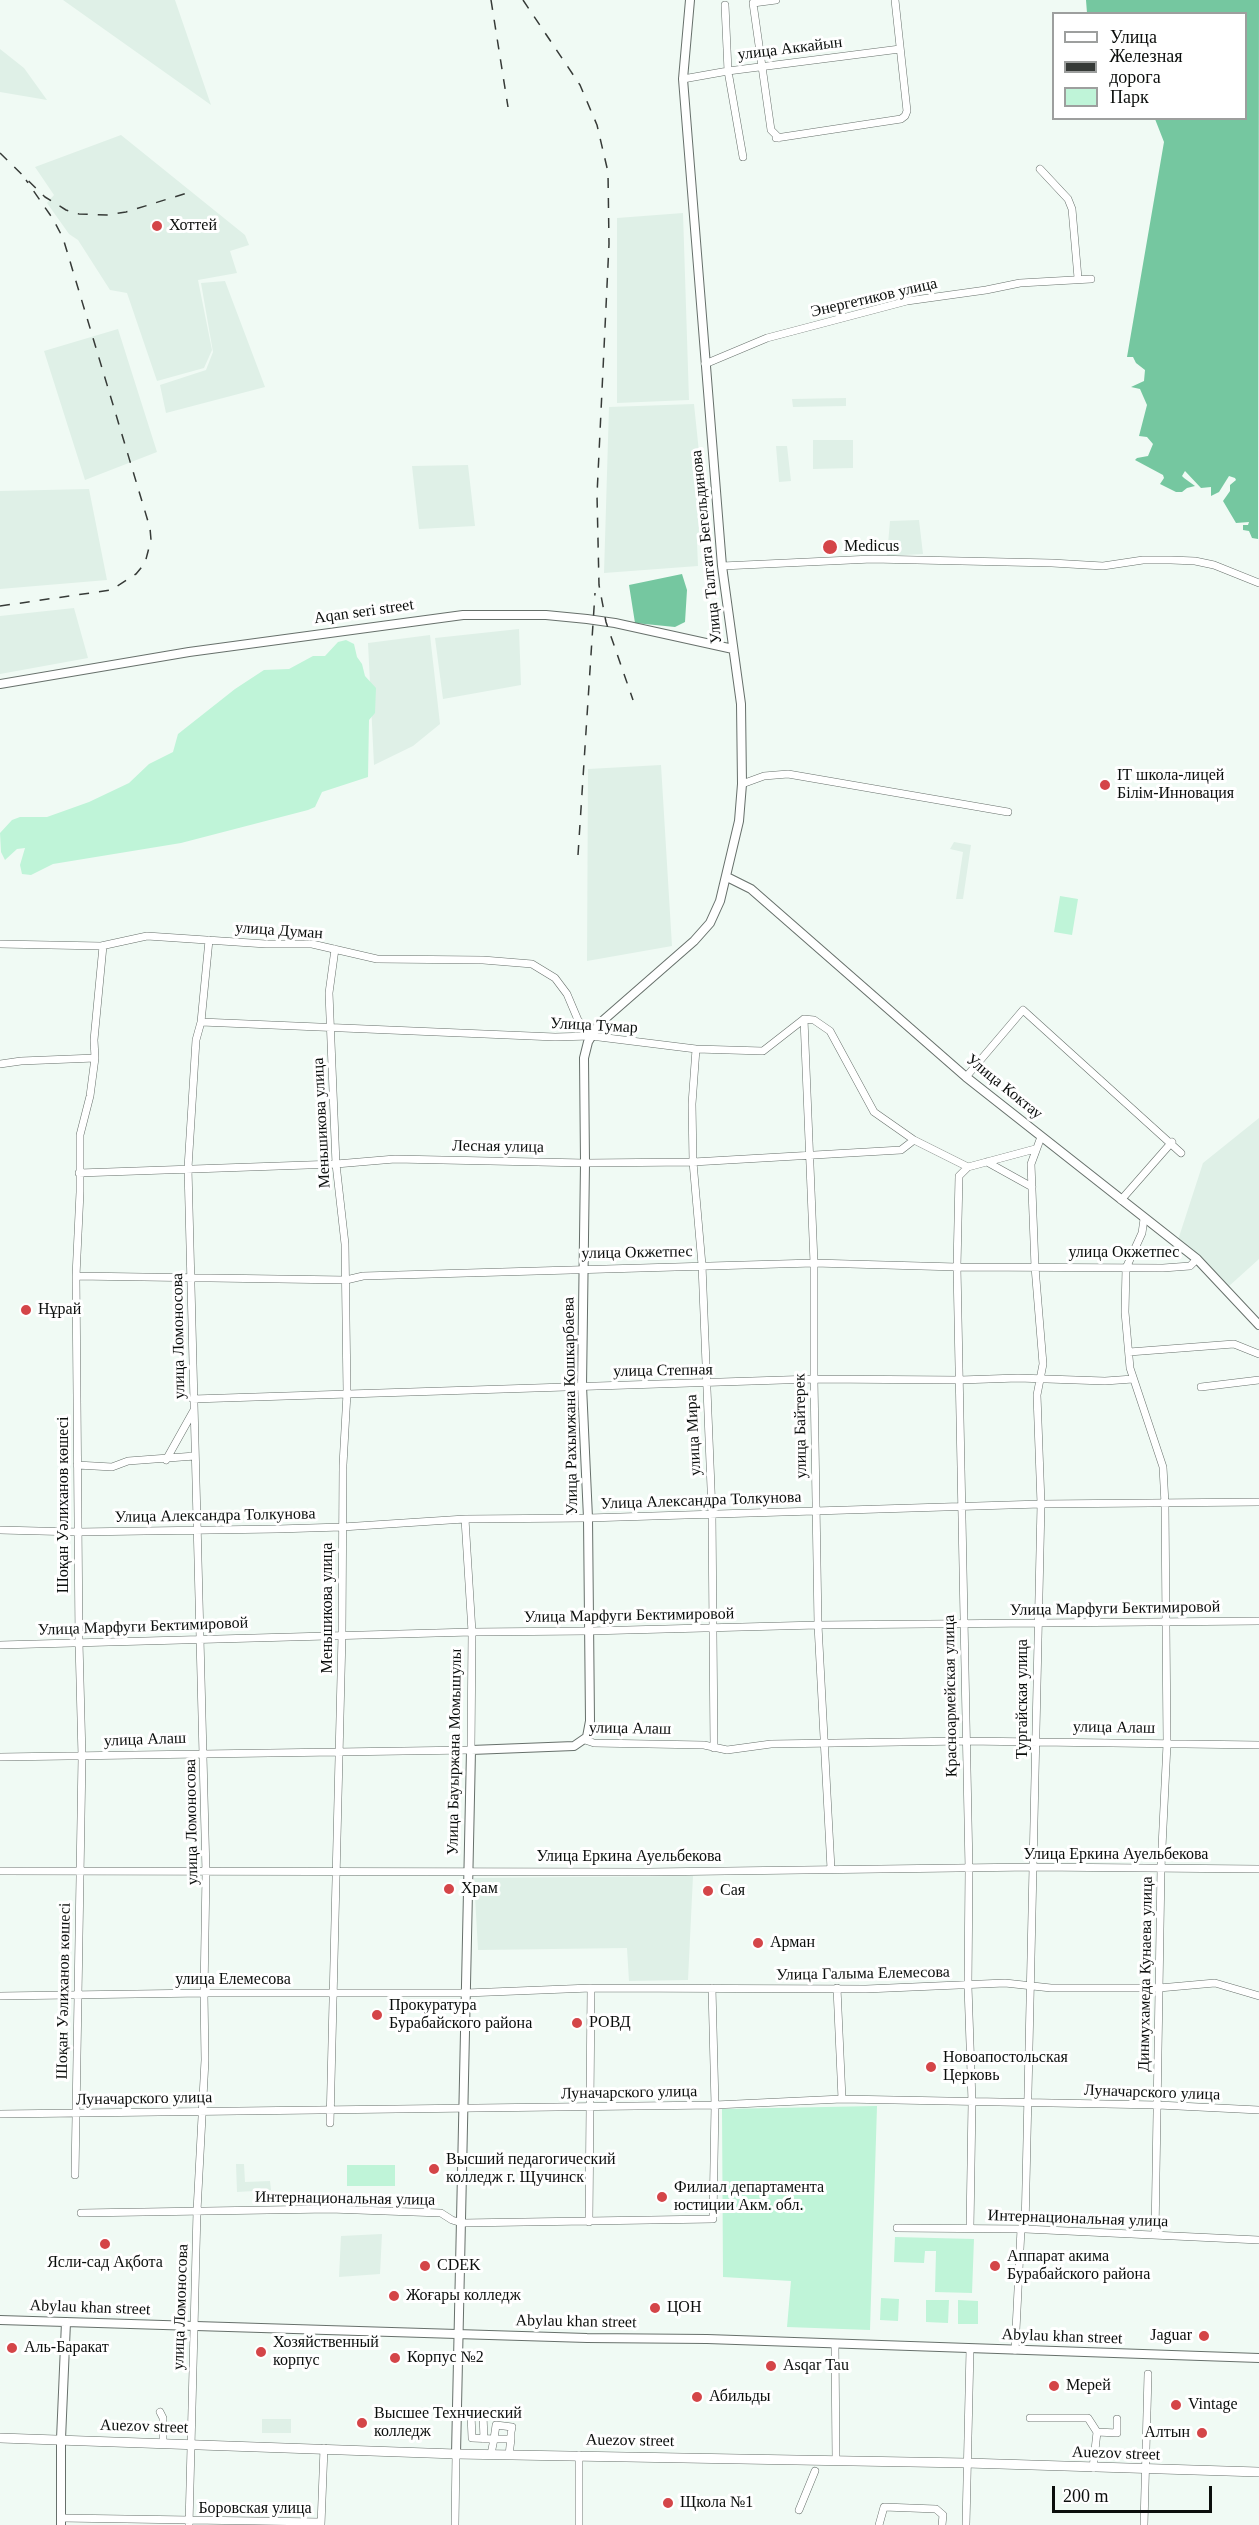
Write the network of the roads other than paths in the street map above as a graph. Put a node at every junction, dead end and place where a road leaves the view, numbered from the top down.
1 (690, 0) edge
2 (776, 0) edge
3 (895, 0) edge
4 (725, 5) dead end
5 (900, 49) junction
6 (762, 67) junction
7 (728, 71) junction
8 (683, 79) junction
9 (743, 157) dead end
10 (1040, 169) dead end
11 (1078, 278) junction
12 (1091, 279) dead end
13 (705, 364) junction
14 (722, 566) junction
15 (1259, 583) edge
16 (733, 650) junction
17 (0, 684) edge
18 (742, 784) junction
19 (1008, 812) dead end
20 (727, 877) junction
21 (208, 940) junction
22 (0, 944) edge
23 (103, 946) junction
24 (335, 949) junction
25 (804, 1019) junction
26 (201, 1022) junction
27 (330, 1027) junction
28 (591, 1036) junction
29 (696, 1049) junction
30 (95, 1058) junction
31 (0, 1064) edge
32 (966, 1077) junction
33 (1041, 1137) junction
34 (914, 1140) junction
35 (1172, 1142) junction
36 (1035, 1149) junction
37 (1181, 1153) dead end
38 (811, 1154) junction
39 (693, 1162) junction
40 (987, 1162) junction
41 (585, 1163) junction
42 (336, 1164) junction
43 (968, 1167) junction
44 (188, 1168) junction
45 (79, 1173) junction
46 (1032, 1186) junction
47 (1120, 1200) junction
48 (1144, 1219) junction
49 (1197, 1259) junction
50 (814, 1263) junction
51 (702, 1265) junction
52 (957, 1267) junction
53 (1035, 1267) junction
54 (584, 1268) junction
55 (1126, 1268) junction
56 (76, 1276) junction
57 (191, 1277) junction
58 (346, 1280) junction
59 (1259, 1325) edge
60 (1129, 1352) junction
61 (1259, 1354) edge
62 (814, 1379) junction
63 (1133, 1379) junction
64 (960, 1380) junction
65 (1040, 1380) junction
66 (1259, 1380) edge
67 (705, 1384) junction
68 (582, 1386) junction
69 (1201, 1387) dead end
70 (347, 1393) junction
71 (193, 1399) junction
72 (194, 1410) junction
73 (195, 1456) junction
74 (166, 1460) junction
75 (77, 1465) junction
76 (1259, 1502) edge
77 (1041, 1504) junction
78 (1165, 1504) junction
79 (961, 1507) junction
80 (816, 1510) junction
81 (712, 1513) junction
82 (588, 1518) junction
83 (465, 1519) junction
84 (342, 1527) junction
85 (0, 1530) edge
86 (196, 1531) junction
87 (78, 1532) junction
88 (1167, 1621) junction
89 (1259, 1621) edge
90 (1037, 1623) junction
91 (963, 1624) junction
92 (818, 1625) junction
93 (713, 1627) junction
94 (589, 1631) junction
95 (472, 1632) junction
96 (342, 1635) junction
97 (201, 1638) junction
98 (79, 1642) junction
99 (0, 1645) edge
100 (714, 1738) junction
101 (585, 1740) junction
102 (966, 1740) junction
103 (1037, 1741) junction
104 (823, 1744) junction
105 (1167, 1744) junction
106 (704, 1745) junction
107 (1259, 1745) edge
108 (714, 1748) junction
109 (471, 1750) junction
110 (339, 1751) junction
111 (204, 1753) junction
112 (0, 1756) edge
113 (82, 1756) junction
114 (1034, 1867) junction
115 (1161, 1868) junction
116 (831, 1869) junction
117 (969, 1869) junction
118 (1259, 1869) edge
119 (468, 1870) junction
120 (0, 1871) edge
121 (338, 1872) junction
122 (80, 1873) junction
123 (206, 1873) junction
124 (968, 1986) junction
125 (1029, 1986) junction
126 (591, 1988) junction
127 (712, 1988) junction
128 (837, 1988) junction
129 (1159, 1988) junction
130 (1259, 1990) edge
131 (204, 1992) junction
132 (466, 1993) junction
133 (334, 1994) junction
134 (1250, 1994) junction
135 (79, 1995) junction
136 (0, 1996) edge
137 (1259, 1996) edge
138 (842, 2099) junction
139 (972, 2102) junction
140 (1028, 2104) junction
141 (715, 2105) junction
142 (1158, 2105) junction
143 (590, 2107) junction
144 (464, 2108) junction
145 (331, 2110) junction
146 (1259, 2110) edge
147 (202, 2112) junction
148 (75, 2113) junction
149 (0, 2114) edge
150 (330, 2123) dead end
151 (75, 2175) dead end
152 (197, 2211) junction
153 (81, 2213) dead end
154 (589, 2222) junction
155 (462, 2223) junction
156 (897, 2228) dead end
157 (970, 2228) junction
158 (1023, 2229) junction
159 (1155, 2235) junction
160 (1259, 2240) edge
161 (0, 2320) edge
162 (66, 2322) junction
163 (194, 2326) junction
164 (459, 2334) junction
165 (835, 2344) junction
166 (970, 2349) junction
167 (1015, 2350) junction
168 (1259, 2358) edge
169 (1148, 2374) dead end
170 (160, 2412) dead end
171 (1030, 2418) dead end
172 (1117, 2419) dead end
173 (1097, 2433) junction
174 (0, 2438) edge
175 (61, 2439) junction
176 (484, 2439) dead end
177 (494, 2439) junction
178 (511, 2439) junction
179 (163, 2442) junction
180 (190, 2443) junction
181 (324, 2448) junction
182 (456, 2454) junction
183 (491, 2454) junction
184 (509, 2454) junction
185 (579, 2456) junction
186 (836, 2460) junction
187 (967, 2463) junction
188 (1093, 2468) junction
189 (1146, 2470) junction
190 (814, 2471) dead end
191 (1259, 2472) edge
192 (799, 2510) dead end
193 (61, 2522) edge
194 (189, 2523) edge
195 (321, 2524) edge
196 (455, 2525) edge
197 (579, 2525) edge
198 (879, 2525) edge
199 (942, 2525) edge
200 (966, 2525) edge
201 (1144, 2525) edge

1 - 8 street, Улица Талгата Бегельдинова
2 - 6 street
3 - 5 street
4 - 7 street
5 - 6 street, улица Аккайын
5 - 6 street
6 - 7 street, улица Аккайын
7 - 8 street, улица Аккайын
7 - 9 street
8 - 13 street, Улица Талгата Бегельдинова
10 - 11 street
11 - 12 street, Энергетиков улица
11 - 13 street, Энергетиков улица
13 - 14 street, Улица Талгата Бегельдинова
14 - 15 street
14 - 16 street, Улица Талгата Бегельдинова
16 - 17 street, Aqan seri street
16 - 18 street, Улица Талгата Бегельдинова
18 - 19 street
18 - 20 street, Улица Талгата Бегельдинова
20 - 28 street, Улица Талгата Бегельдинова
20 - 32 street, Улица Коктау
21 - 23 street, улица Думан
21 - 24 street, улица Думан
21 - 26 street, улица Ломоносова
22 - 23 street, улица Думан
23 - 30 street, Шоқан Уәлиханов көшесі
24 - 27 street, Меньшикова улица
24 - 28 street, улица Думан
25 - 29 street, Улица Тумар
25 - 34 street
25 - 38 street, улица Байтерек
26 - 27 street, Улица Тумар
26 - 44 street, улица Ломоносова
27 - 28 street, Улица Тумар
27 - 42 street, Меньшикова улица
28 - 29 street, Улица Тумар
28 - 41 street, Улица Рахымжана Кошкарбаева
29 - 39 street, улица Мира
30 - 31 street
30 - 45 street, Шоқан Уәлиханов көшесі
32 - 33 street, Улица Коктау
32 - 35 street
33 - 36 street, Тургайская улица
33 - 47 street, Улица Коктау
34 - 38 street, Лесная улица
34 - 43 street
35 - 37 street
35 - 47 street
36 - 40 street
36 - 46 street, Тургайская улица
38 - 39 street, Лесная улица
38 - 50 street, улица Байтерек
39 - 41 street, Лесная улица
39 - 51 street, улица Мира
40 - 43 street
40 - 46 street
41 - 42 street, Лесная улица
41 - 54 street, Улица Рахымжана Кошкарбаева
42 - 44 street, Лесная улица
42 - 58 street, Меньшикова улица
43 - 52 street, Красноармейская улица
44 - 45 street, Лесная улица
44 - 57 street, улица Ломоносова
45 - 56 street, Шоқан Уәлиханов көшесі
46 - 53 street, Тургайская улица
47 - 48 street, Улица Коктау
48 - 49 street, Улица Коктау
48 - 55 street, Динмухамеда Кунаева улица
49 - 55 street, улица Окжетпес
49 - 59 street, Улица Коктау
50 - 51 street, улица Окжетпес
50 - 52 street, улица Окжетпес
50 - 62 street, улица Байтерек
51 - 54 street, улица Окжетпес
51 - 67 street, улица Мира
52 - 53 street, улица Окжетпес
52 - 64 street, Красноармейская улица
53 - 55 street, улица Окжетпес
53 - 65 street, Тургайская улица
54 - 58 street, улица Окжетпес
54 - 68 street, Улица Рахымжана Кошкарбаева
55 - 60 street, Динмухамеда Кунаева улица
56 - 57 street, улица Окжетпес
56 - 75 street, Шоқан Уәлиханов көшесі
57 - 58 street, улица Окжетпес
57 - 71 street, улица Ломоносова
58 - 70 street, Меньшикова улица
60 - 61 street
60 - 63 street, Динмухамеда Кунаева улица
62 - 64 street, улица Степная
62 - 67 street, улица Степная
62 - 80 street, улица Байтерек
63 - 65 street, улица Степная
63 - 78 street, Динмухамеда Кунаева улица
64 - 65 street, улица Степная
64 - 79 street, Красноармейская улица
65 - 77 street, Тургайская улица
66 - 69 street
67 - 68 street, улица Степная
67 - 81 street, улица Мира
68 - 70 street, улица Степная
68 - 82 street, Улица Рахымжана Кошкарбаева
70 - 71 street, улица Степная
70 - 84 street, Меньшикова улица
71 - 72 street, улица Ломоносова
72 - 73 street, улица Ломоносова
72 - 74 street
73 - 74 street
73 - 86 street, улица Ломоносова
74 - 75 street
75 - 87 street, Шоқан Уәлиханов көшесі
76 - 78 street, Улица Александра Толкунова
77 - 78 street, Улица Александра Толкунова
77 - 79 street, Улица Александра Толкунова
77 - 90 street, Тургайская улица
78 - 88 street, Динмухамеда Кунаева улица
79 - 80 street, Улица Александра Толкунова
79 - 91 street, Красноармейская улица
80 - 81 street, Улица Александра Толкунова
80 - 92 street, улица Байтерек
81 - 82 street, Улица Александра Толкунова
81 - 93 street, улица Мира
82 - 83 street, Улица Александра Толкунова
82 - 94 street, Улица Рахымжана Кошкарбаева
83 - 84 street, Улица Александра Толкунова
83 - 95 street, Улица Бауыржана Момышулы
84 - 86 street, Улица Александра Толкунова
84 - 96 street, Меньшикова улица
85 - 87 street, Улица Александра Толкунова
86 - 87 street, Улица Александра Толкунова
86 - 97 street, улица Ломоносова
87 - 98 street, Шоқан Уәлиханов көшесі
88 - 89 street, Улица Марфуги Бектимировой
88 - 90 street, Улица Марфуги Бектимировой
88 - 105 street, Динмухамеда Кунаева улица
90 - 91 street, Улица Марфуги Бектимировой
90 - 103 street, Тургайская улица
91 - 92 street, Улица Марфуги Бектимировой
91 - 102 street, Красноармейская улица
92 - 93 street, Улица Марфуги Бектимировой
92 - 104 street, улица Байтерек
93 - 94 street, Улица Марфуги Бектимировой
93 - 100 street, улица Мира
94 - 95 street, Улица Марфуги Бектимировой
94 - 101 street, Улица Рахымжана Кошкарбаева
95 - 96 street, Улица Марфуги Бектимировой
95 - 109 street, Улица Бауыржана Момышулы
96 - 97 street, Улица Марфуги Бектимировой
96 - 110 street, Меньшикова улица
97 - 98 street, Улица Марфуги Бектимировой
97 - 111 street, улица Ломоносова
98 - 99 street, Улица Марфуги Бектимировой
98 - 113 street, Шоқан Уәлиханов көшесі
100 - 106 street
100 - 108 street, улица Мира
101 - 106 street, улица Алаш
101 - 109 street, улица Алаш
102 - 103 street, улица Алаш
102 - 104 street, улица Алаш
102 - 117 street, Красноармейская улица
103 - 105 street, улица Алаш
103 - 114 street, Тургайская улица
104 - 108 street, улица Алаш
104 - 116 street, улица Байтерек
105 - 107 street, улица Алаш
105 - 115 street, Динмухамеда Кунаева улица
106 - 108 street, улица Алаш
109 - 110 street, улица Алаш
109 - 119 street, Улица Бауыржана Момышулы
110 - 111 street, улица Алаш
110 - 121 street, Меньшикова улица
111 - 113 street, улица Алаш
111 - 123 street, улица Ломоносова
112 - 113 street, улица Алаш
113 - 122 street, Шоқан Уәлиханов көшесі
114 - 115 street, Улица Еркина Ауельбекова
114 - 117 street, Улица Еркина Ауельбекова
114 - 125 street, Тургайская улица
115 - 118 street, Улица Еркина Ауельбекова
115 - 129 street, Динмухамеда Кунаева улица
116 - 117 street, Улица Еркина Ауельбекова
116 - 119 street, Улица Еркина Ауельбекова
117 - 124 street, Красноармейская улица
119 - 121 street, Улица Еркина Ауельбекова
119 - 132 street, Улица Бауыржана Момышулы
120 - 122 street, Улица Еркина Ауельбекова
121 - 123 street, Улица Еркина Ауельбекова
121 - 133 street, Меньшикова улица
122 - 123 street, Улица Еркина Ауельбекова
122 - 135 street, Шоқан Уәлиханов көшесі
123 - 131 street, улица Ломоносова
124 - 125 street, Улица Галыма Елемесова
124 - 128 street, Улица Галыма Елемесова
124 - 139 street, Красноармейская улица
125 - 129 street, Улица Галыма Елемесова
125 - 140 street, Тургайская улица
126 - 127 street, Улица Галыма Елемесова
126 - 132 street, Улица Галыма Елемесова
126 - 143 street
127 - 128 street, Улица Галыма Елемесова
127 - 141 street
128 - 138 street
129 - 134 street, Улица Галыма Елемесова
129 - 142 street, Динмухамеда Кунаева улица
130 - 134 street
131 - 133 street, улица Елемесова
131 - 135 street, улица Елемесова
131 - 147 street, улица Ломоносова
132 - 133 street, улица Елемесова
132 - 144 street, Улица Бауыржана Момышулы
133 - 145 street, Меньшикова улица
134 - 137 street, Улица Галыма Елемесова
135 - 136 street, улица Елемесова
135 - 148 street, Шоқан Уәлиханов көшесі
138 - 139 street, Луначарского улица
138 - 141 street, Луначарского улица
139 - 140 street, Луначарского улица
139 - 157 street, Красноармейская улица
140 - 142 street, Луначарского улица
140 - 158 street, Тургайская улица
141 - 143 street, Луначарского улица
141 - 154 street, Интернациональная улица
142 - 146 street, Луначарского улица
142 - 159 street, Динмухамеда Кунаева улица
143 - 144 street, Луначарского улица
143 - 154 street
144 - 145 street, Луначарского улица
144 - 155 street, Улица Бауыржана Момышулы
145 - 147 street, Луначарского улица
145 - 150 street, Меньшикова улица
147 - 148 street, Луначарского улица
147 - 152 street, улица Ломоносова
148 - 149 street, Луначарского улица
148 - 151 street, Шоқан Уәлиханов көшесі
152 - 153 street, Интернациональная улица
152 - 155 street, Интернациональная улица
152 - 163 street, улица Ломоносова
154 - 155 street, Интернациональная улица
155 - 164 street, Улица Бауыржана Момышулы
156 - 157 street, Интернациональная улица
157 - 158 street, Интернациональная улица
158 - 159 street, Интернациональная улица
158 - 167 street, Тургайская улица
159 - 160 street, Интернациональная улица
161 - 162 street, Abylau khan street
162 - 163 street, Abylau khan street
162 - 175 street
163 - 164 street, Abylau khan street
163 - 180 street, улица Ломоносова
164 - 165 street, Abylau khan street
164 - 182 street, Улица Бауыржана Момышулы
165 - 166 street, Abylau khan street
165 - 186 street
166 - 167 street, Abylau khan street
166 - 187 street
167 - 168 street, Abylau khan street
169 - 189 street
170 - 179 street
171 - 173 street
172 - 173 street
173 - 188 street
174 - 175 main road, Auezov street
175 - 179 main road, Auezov street
175 - 193 street
176 - 177 street
177 - 178 street
177 - 178 street
177 - 183 street
178 - 184 street
179 - 180 main road, Auezov street
180 - 181 main road, Auezov street
180 - 194 street, улица Ломоносова
181 - 182 main road, Auezov street
181 - 195 street
182 - 183 main road, Auezov street
182 - 196 street
183 - 184 main road, Auezov street
184 - 185 main road, Auezov street
185 - 186 main road, Auezov street
185 - 197 street
186 - 187 main road, Auezov street
187 - 188 main road, Auezov street
187 - 200 street
188 - 189 main road, Auezov street
189 - 191 main road, Auezov street
189 - 201 street
190 - 192 street
193 - 194 street, Боровская улица
194 - 195 street, Боровская улица
198 - 199 street

